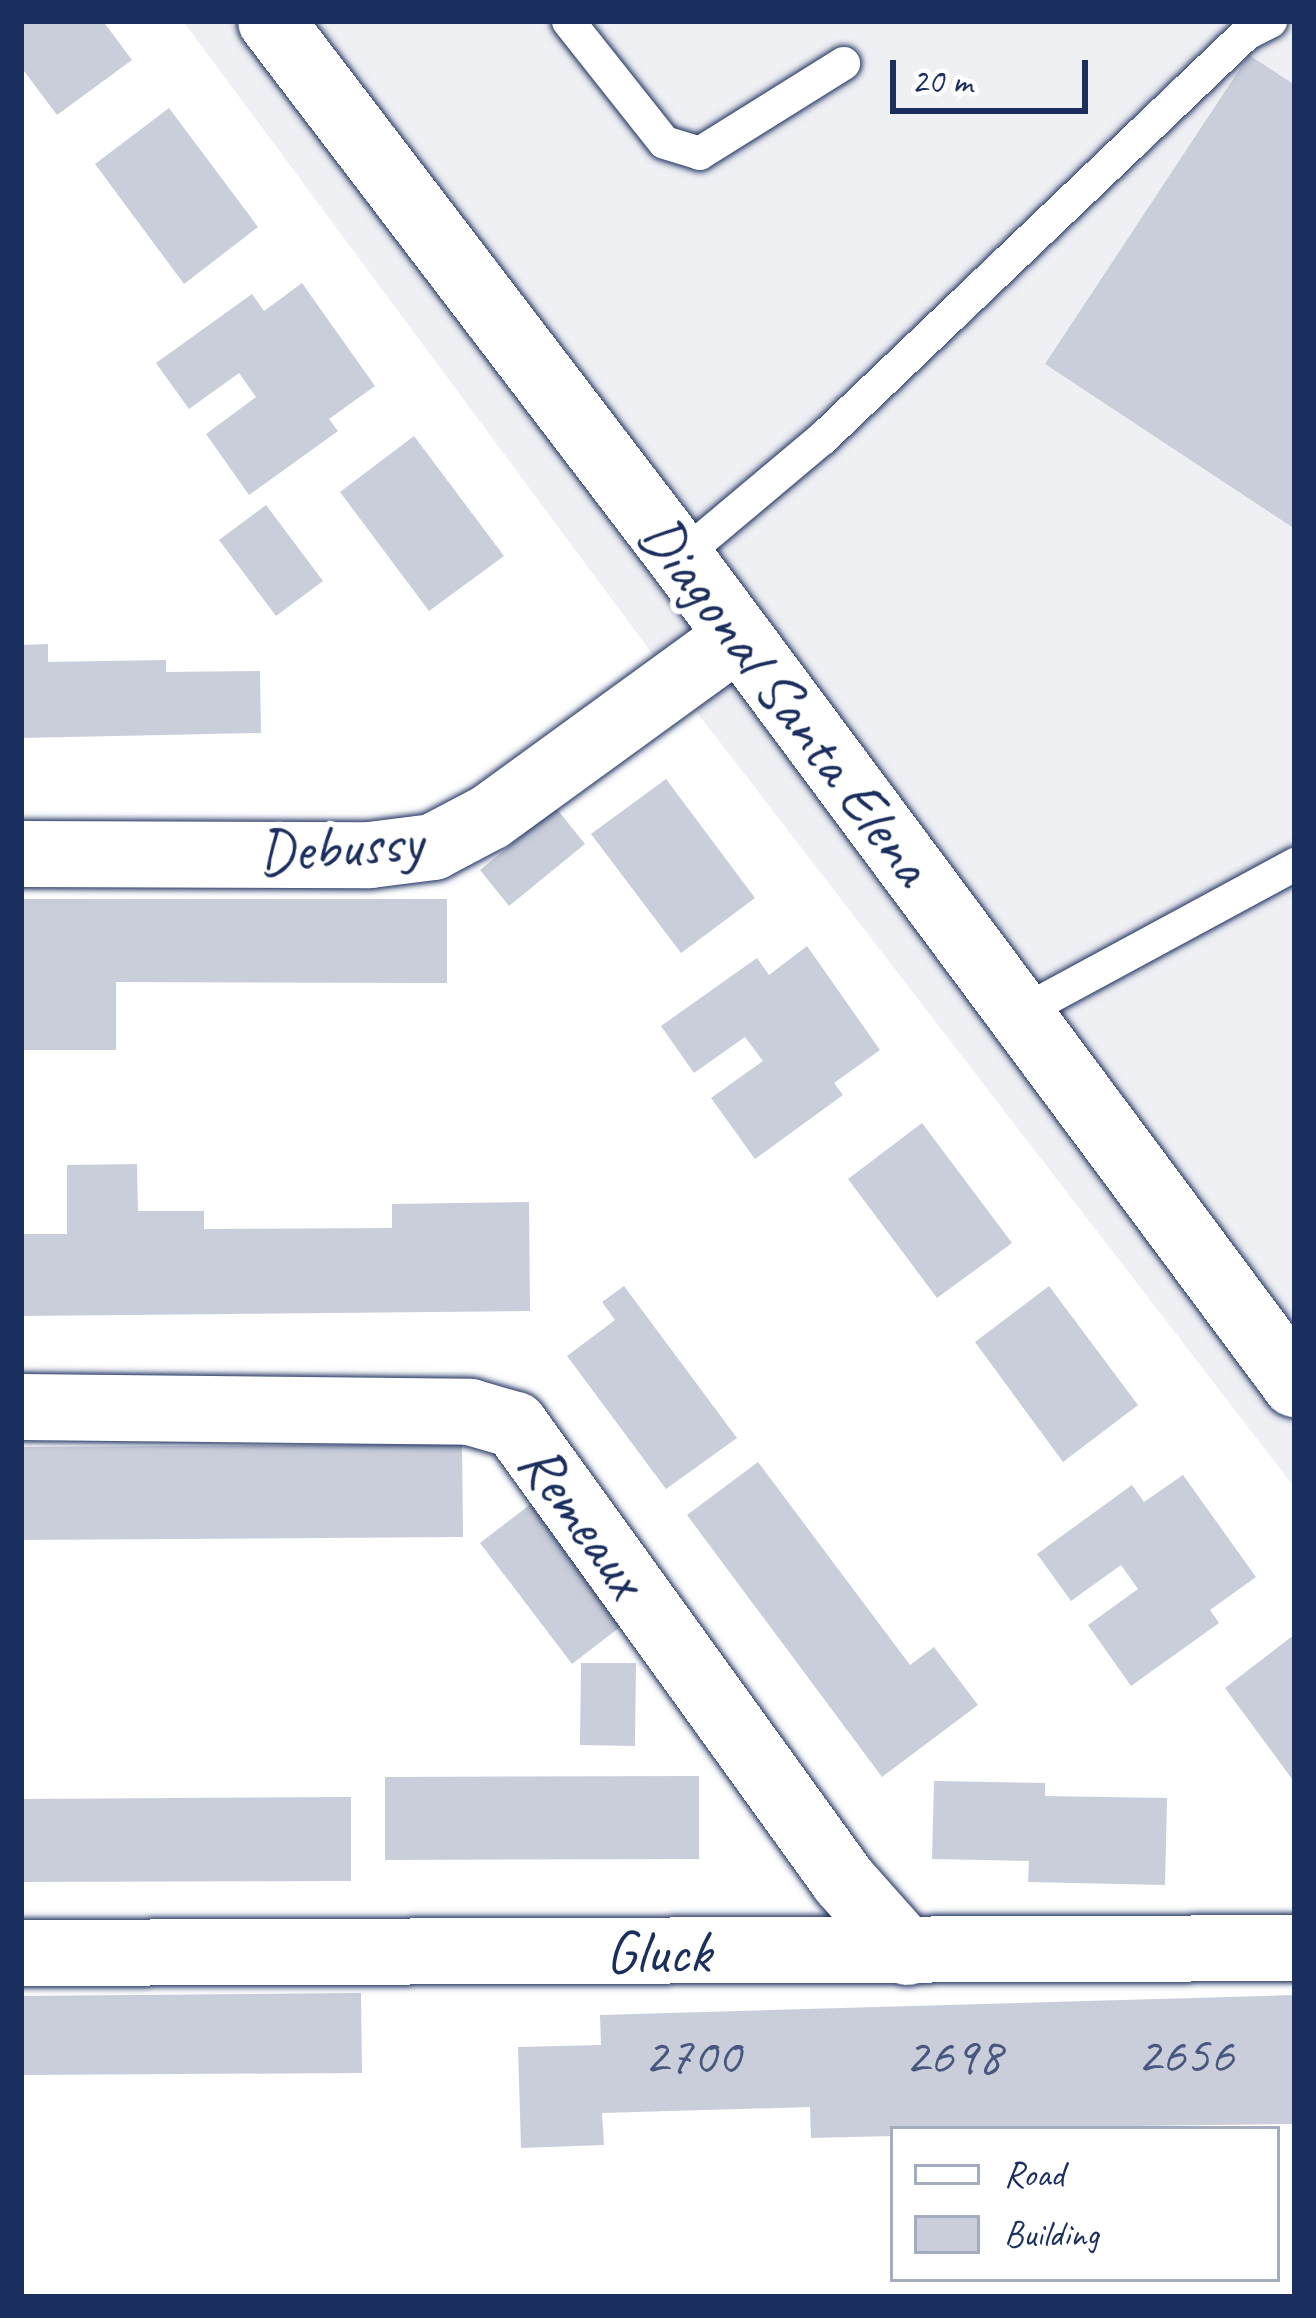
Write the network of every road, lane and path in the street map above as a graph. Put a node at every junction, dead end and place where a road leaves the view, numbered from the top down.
1 (568, 21) edge
2 (1270, 21) edge
3 (295, 29) edge
4 (843, 63) dead end
5 (680, 557) junction
6 (739, 637) junction
7 (21, 854) edge
8 (1295, 864) edge
9 (1019, 1013) junction
10 (1295, 1384) edge
11 (21, 1407) edge
12 (1295, 1948) edge
13 (907, 1952) junction
14 (21, 1953) edge

1 - 4 lane
2 - 5 lane
3 - 5 street, Diagonal Santa Elena
5 - 6 street, Diagonal Santa Elena
6 - 7 street, Debussy
6 - 9 street, Diagonal Santa Elena
8 - 9 lane
9 - 10 street, Diagonal Santa Elena
11 - 13 street, Remeaux
12 - 13 street, Gluck
13 - 14 street, Gluck

